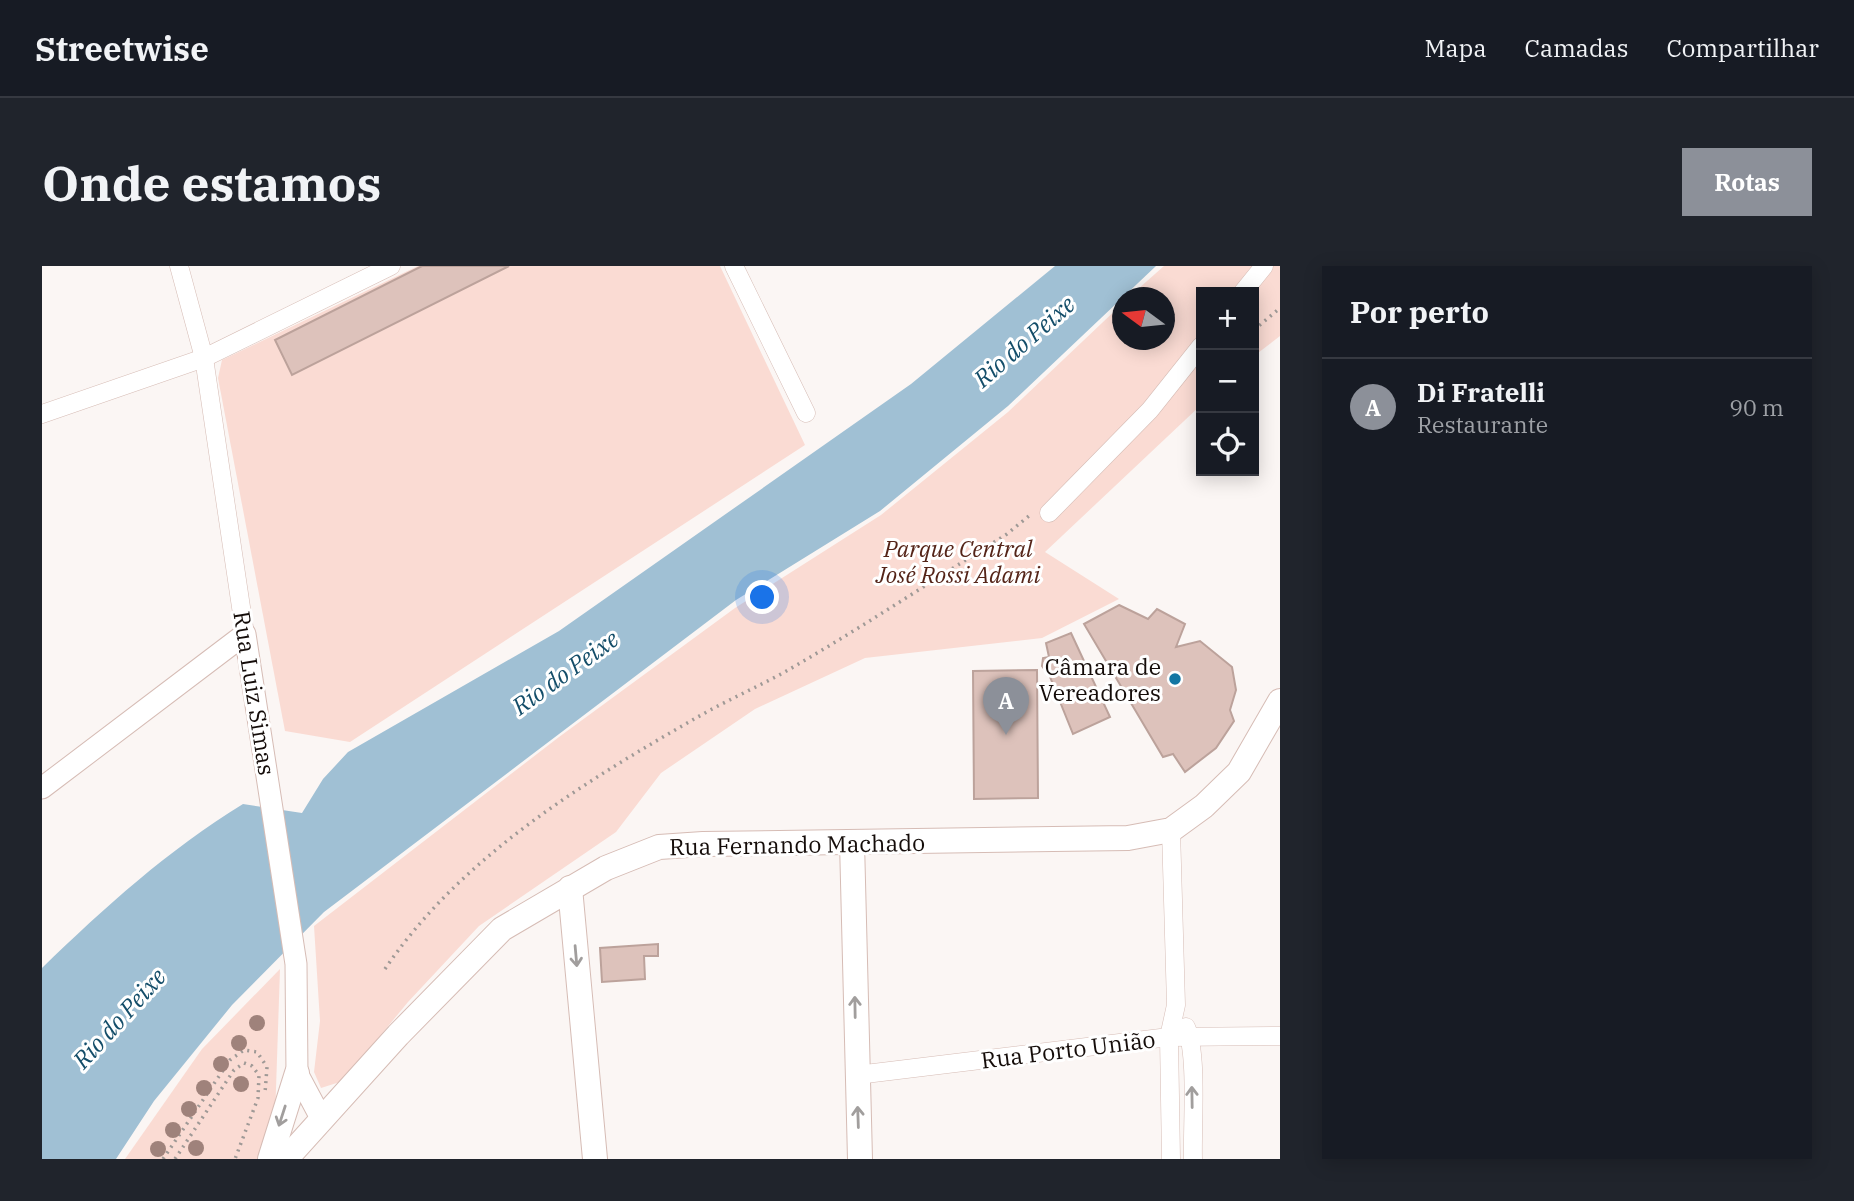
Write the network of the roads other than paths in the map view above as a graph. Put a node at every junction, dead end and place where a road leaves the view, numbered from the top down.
1 (178, 266) edge
2 (391, 266) edge
3 (734, 266) edge
4 (1264, 266) edge
5 (1248, 287) edge
6 (1197, 350) edge
7 (204, 358) junction
8 (806, 413) dead end
9 (42, 414) edge
10 (1043, 511) road end
11 (245, 634) junction
12 (1280, 701) edge
13 (42, 788) edge
14 (1171, 830) junction
15 (852, 842) junction
16 (570, 888) junction
17 (1176, 1005) junction
18 (1190, 1036) junction
19 (1280, 1036) edge
20 (1169, 1037) junction
21 (297, 1073) junction
22 (857, 1075) junction
23 (321, 1118) junction
24 (270, 1159) edge
25 (286, 1159) edge
26 (595, 1159) edge
27 (860, 1159) edge
28 (1171, 1159) edge
29 (1193, 1159) edge

1 - 7 street, Rua Luiz Simas
2 - 7 street
3 - 8 street
4 - 5 street
6 - 10 street
7 - 9 street
7 - 11 street, Rua Luiz Simas
11 - 13 street
11 - 21 street, Rua Luiz Simas
12 - 14 main road, Rua Fernando Machado
14 - 15 main road, Rua Fernando Machado
14 - 17 street
15 - 16 main road, Rua Fernando Machado
22 -> 15 main road
16 - 23 main road, Rua Fernando Machado
16 -> 26 main road
17 - 18 street
17 - 20 street
18 - 19 street, Rua Porto União
18 - 20 street, Rua Porto União
29 -> 18 street
20 - 22 street, Rua Porto União
20 - 28 street
21 - 23 street, Rua Luiz Simas
21 -> 24 main road
27 -> 22 main road
23 - 25 main road, Rua Fernando Machado

